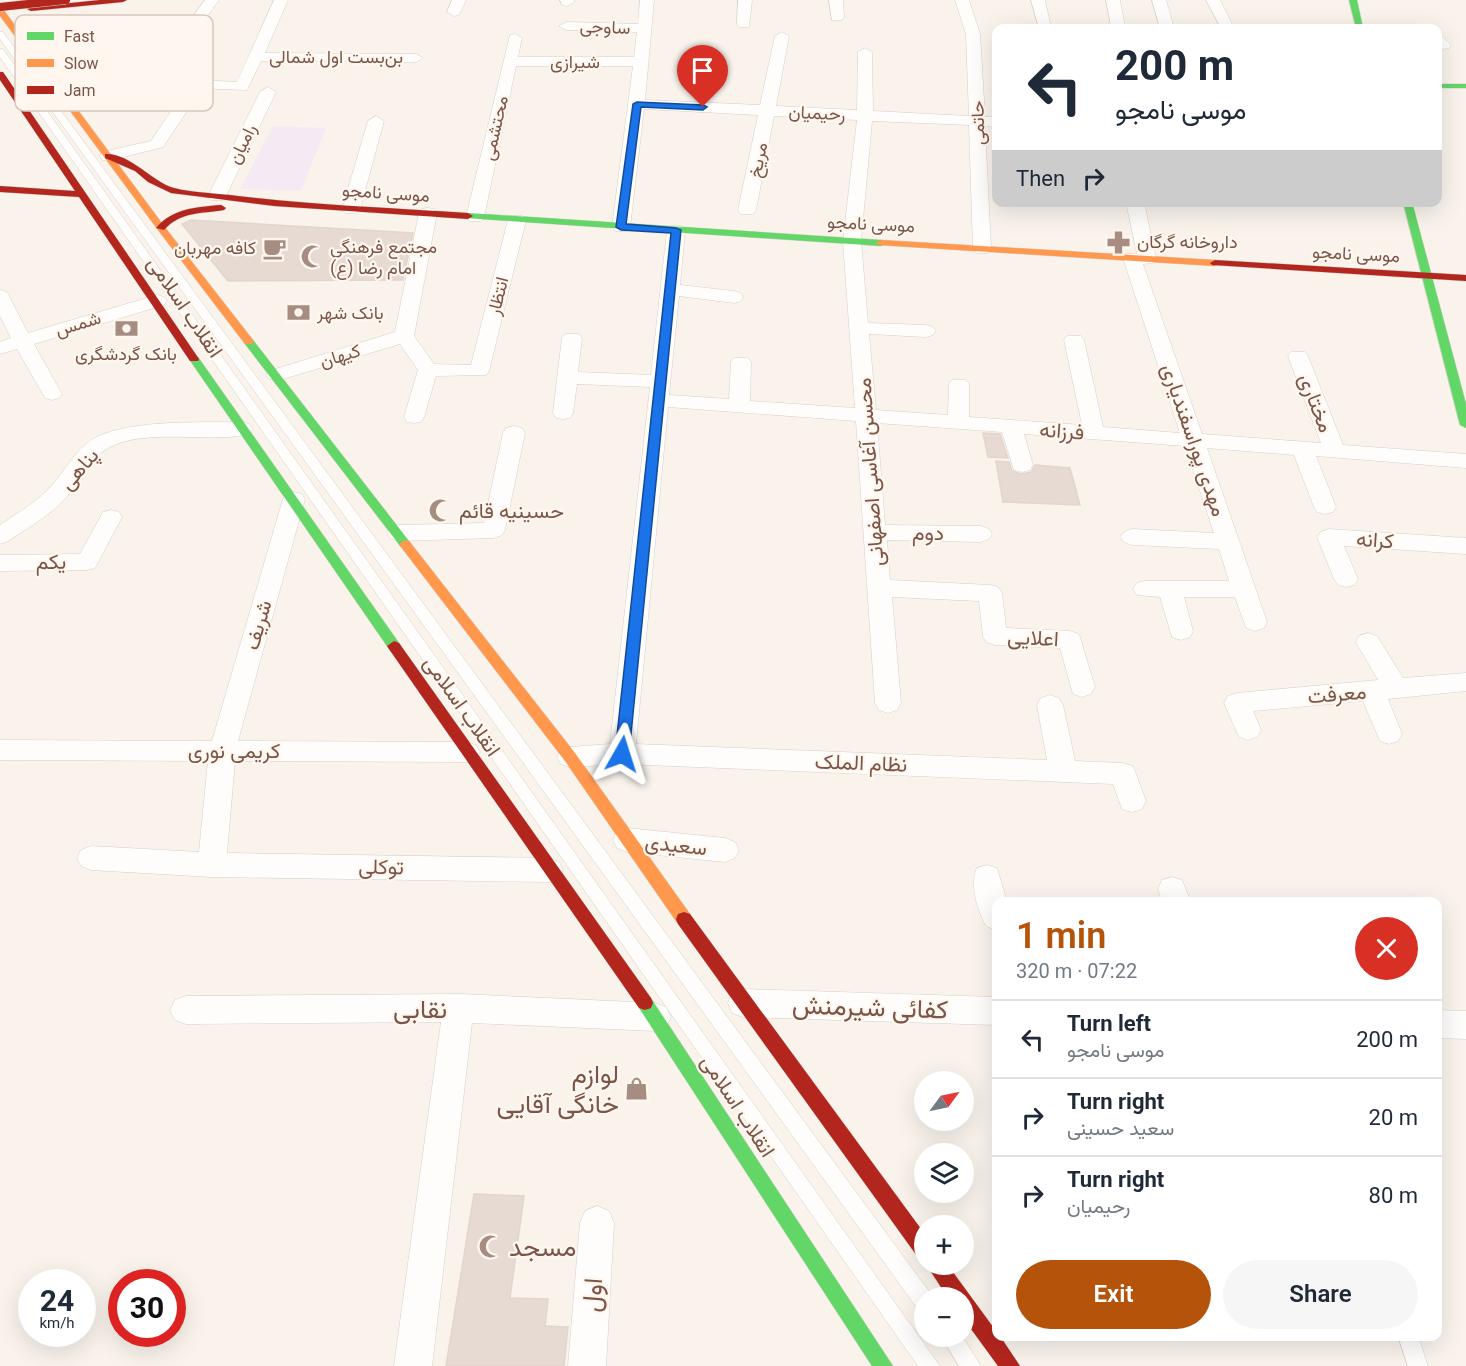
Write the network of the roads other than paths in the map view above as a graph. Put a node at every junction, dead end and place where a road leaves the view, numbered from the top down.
1 (20, 0) edge
2 (28, 0) edge
3 (123, 0) edge
4 (212, 0) edge
5 (281, 0) edge
6 (647, 0) edge
7 (745, 0) edge
8 (836, 0) edge
9 (962, 0) edge
10 (1038, 0) edge
11 (1113, 0) edge
12 (1159, 0) edge
13 (1213, 0) edge
14 (1353, 0) edge
15 (0, 2) edge
16 (63, 3) edge
17 (0, 9) edge
18 (201, 15) edge
19 (837, 17) dead end
20 (744, 24) dead end
21 (1044, 24) edge
22 (1118, 24) edge
23 (1166, 24) edge
24 (1225, 24) edge
25 (1359, 24) edge
26 (566, 26) dead end
27 (644, 28) junction
28 (4, 29) edge
29 (782, 36) dead end
30 (515, 39) dead end
31 (15, 42) edge
32 (15, 44) edge
33 (0, 51) edge
34 (866, 52) dead end
35 (255, 57) junction
36 (416, 58) dead end
37 (640, 61) junction
38 (510, 62) junction
39 (15, 72) edge
40 (0, 74) edge
41 (213, 86) edge
42 (1442, 86) edge
43 (1466, 86) edge
44 (268, 92) dead end
45 (15, 96) edge
46 (637, 104) junction
47 (25, 111) edge
48 (42, 111) edge
49 (63, 111) edge
50 (71, 111) edge
51 (179, 111) edge
52 (769, 111) junction
53 (865, 116) junction
54 (376, 121) dead end
55 (978, 121) junction
56 (992, 122) edge
57 (108, 156) junction
58 (0, 189) edge
59 (81, 194) junction
60 (217, 196) junction
61 (274, 202) junction
62 (1135, 207) edge
63 (1408, 207) edge
64 (351, 208) junction
65 (747, 210) dead end
66 (428, 213) junction
67 (475, 217) junction
68 (517, 220) junction
69 (621, 227) junction
70 (161, 228) junction
71 (676, 230) junction
72 (852, 241) junction
73 (982, 249) junction
74 (1140, 259) junction
75 (1427, 276) junction
76 (1466, 278) edge
77 (670, 289) junction
78 (0, 297) edge
79 (734, 297) dead end
80 (157, 301) junction
81 (859, 328) junction
82 (926, 331) dead end
83 (404, 336) junction
84 (572, 338) dead end
85 (1074, 340) dead end
86 (22, 341) junction
87 (0, 348) edge
88 (1298, 356) dead end
89 (741, 362) dead end
90 (428, 370) junction
91 (276, 375) junction
92 (569, 378) junction
93 (958, 384) dead end
94 (660, 391) junction
95 (52, 394) dead end
96 (739, 407) junction
97 (563, 413) dead end
98 (866, 416) junction
99 (414, 417) dead end
100 (958, 423) junction
101 (1466, 425) edge
102 (1011, 427) junction
103 (242, 429) junction
104 (514, 433) dead end
105 (1094, 433) junction
106 (1194, 440) junction
107 (1302, 448) junction
108 (1335, 451) junction
109 (1466, 460) edge
110 (1022, 465) dead end
111 (294, 500) junction
112 (1325, 507) dead end
113 (111, 518) dead end
114 (875, 532) junction
115 (398, 533) junction
116 (981, 534) dead end
117 (0, 536) edge
118 (1132, 537) dead end
119 (1228, 542) junction
120 (1466, 546) edge
121 (0, 563) edge
122 (1346, 579) dead end
123 (879, 588) junction
124 (1145, 589) dead end
125 (1170, 589) junction
126 (1244, 589) junction
127 (1255, 622) dead end
128 (1181, 631) dead end
129 (1368, 642) dead end
130 (1466, 682) edge
131 (1082, 687) dead end
132 (1384, 689) junction
133 (888, 703) dead end
134 (1050, 705) dead end
135 (1248, 730) dead end
136 (1389, 734) dead end
137 (0, 750) edge
138 (222, 751) junction
139 (467, 752) junction
140 (622, 754) junction
141 (570, 757) junction
142 (1062, 771) junction
143 (1132, 801) dead end
144 (627, 840) junction
145 (725, 850) dead end
146 (92, 858) dead end
147 (212, 865) junction
148 (549, 870) junction
149 (987, 877) dead end
150 (992, 899) edge
151 (744, 1003) junction
152 (460, 1008) junction
153 (186, 1010) dead end
154 (992, 1011) edge
155 (655, 1017) junction
156 (1442, 1024) edge
157 (1466, 1025) edge
158 (597, 1223) dead end
159 (914, 1235) edge
160 (914, 1287) edge
161 (974, 1315) edge
162 (991, 1334) edge
163 (995, 1341) edge
164 (1410, 1341) edge
165 (958, 1347) edge
166 (413, 1366) edge
167 (587, 1366) edge
168 (883, 1366) edge
169 (930, 1366) edge
170 (971, 1366) edge
171 (1010, 1366) edge
172 (1418, 1366) edge

1 - 15 main road
2 - 16 main road
3 - 16 main road
4 - 18 street
5 - 35 street
6 - 27 street
7 - 20 street
8 - 19 street
9 - 55 street, حاتمی
10 - 21 street
11 - 22 street
12 - 23 street
13 - 24 street
14 - 25 main road
16 - 17 main road, bridge
16 - 28 main road
17 - 28 main road, انقلاب اسلامی
26 - 27 street, ساوجی
27 - 37 street
28 - 31 main road, انقلاب اسلامی
28 - 32 lane
29 - 52 street, مریخ
30 - 38 street, محتشمی
33 - 39 lane
34 - 53 street, محسن آغاسی اصفهانی
35 - 36 street, بن‌بست اول شمالی
35 - 41 street
37 - 38 street, شیرازی
37 - 46 street
38 - 67 street, محتشمی
40 - 45 main road, انقلاب اسلامی
42 - 43 main road
44 - 60 street, رامیان
46 - 52 street, رحیمیان
46 - 69 street
47 - 59 main road, انقلاب اسلامی
48 - 169 lane
49 - 160 lane
50 - 57 main road, انقلاب اسلامی
51 - 57 street
52 - 53 street, رحیمیان
52 - 65 street, مریخ
53 - 55 street, رحیمیان
53 - 72 street, محسن آغاسی اصفهانی
54 - 64 street
55 - 56 street, رحیمیان
55 - 73 street, حاتمی
57 - 60 main road, موسی نامجو
57 - 70 main road, انقلاب اسلامی
58 - 59 main road
59 - 80 main road, انقلاب اسلامی
60 - 61 main road, موسی نامجو
61 - 64 main road, موسی نامجو
61 - 70 main road, موسی نامجو
62 - 74 street, مهدی پوراسفندیاری
63 - 75 main road
64 - 66 main road, موسی نامجو
66 - 67 main road, موسی نامجو
66 - 83 street
67 - 68 main road, موسی نامجو
68 - 69 main road, موسی نامجو
68 - 90 street, انتظار
69 - 71 main road, موسی نامجو
70 - 91 main road, انقلاب اسلامی
71 - 72 main road, موسی نامجو
71 - 77 street
72 - 73 main road, موسی نامجو
72 - 81 street, محسن آغاسی اصفهانی
73 - 74 main road, موسی نامجو
74 - 75 main road, موسی نامجو
74 - 106 street, مهدی پوراسفندیاری
75 - 76 main road, موسی نامجو
75 - 101 main road
77 - 79 street
77 - 94 street
78 - 86 street
80 - 86 street, شمس
80 - 103 main road, انقلاب اسلامی
81 - 82 street
81 - 98 street, محسن آغاسی اصفهانی
83 - 90 street
83 - 91 street, کیهان
84 - 92 street
85 - 105 street
86 - 87 street, شمس
86 - 95 street
88 - 108 street, مختاری
89 - 96 street
90 - 99 street
91 - 115 main road, انقلاب اسلامی
92 - 94 street, فرزانه
92 - 97 street
93 - 100 street
94 - 96 street, فرزانه
94 - 140 street
96 - 98 street, فرزانه
98 - 100 street, فرزانه
98 - 114 street, محسن آغاسی اصفهانی
100 - 102 street, فرزانه
102 - 105 street, فرزانه
102 - 110 street
103 - 111 main road, انقلاب اسلامی
103 - 117 street, پناهی
104 - 115 street
105 - 106 street, فرزانه
106 - 107 street, فرزانه
106 - 119 street, مهدی پوراسفندیاری
107 - 108 street, فرزانه
107 - 112 street
108 - 109 street, فرزانه
111 - 138 street, شریف
111 - 139 main road, انقلاب اسلامی
113 - 121 street, یکم
114 - 116 street, دوم
114 - 123 street, محسن آغاسی اصفهانی
115 - 141 main road, انقلاب اسلامی
118 - 119 street
119 - 126 street, مهدی پوراسفندیاری
120 - 122 street, کرانه
123 - 131 street, اعلایی
123 - 133 street, محسن آغاسی اصفهانی
124 - 125 street
125 - 126 street
125 - 128 street
126 - 127 street, مهدی پوراسفندیاری
129 - 132 street
130 - 132 street, معرفت
132 - 135 street, معرفت
132 - 136 street
134 - 142 street
137 - 138 street, کریمی نوری
138 - 139 street, کریمی نوری
138 - 147 street
139 - 148 main road, انقلاب اسلامی
140 - 141 street, نظام الملک
140 - 142 street, نظام الملک
141 - 144 main road, انقلاب اسلامی
142 - 143 street, نظام الملک
144 - 145 street, سعیدی
144 - 151 main road, انقلاب اسلامی
146 - 147 street, توکلی
147 - 148 street, توکلی
148 - 155 main road, انقلاب اسلامی
149 - 150 street
151 - 154 street, کفائی شیرمنش
151 - 159 main road, انقلاب اسلامی
152 - 153 street, نقابی
152 - 155 street, نقابی
152 - 166 street
155 - 168 main road, انقلاب اسلامی
156 - 157 street
158 - 167 street, اول
161 - 162 main road
163 - 171 main road
164 - 172 lane
165 - 170 lane

